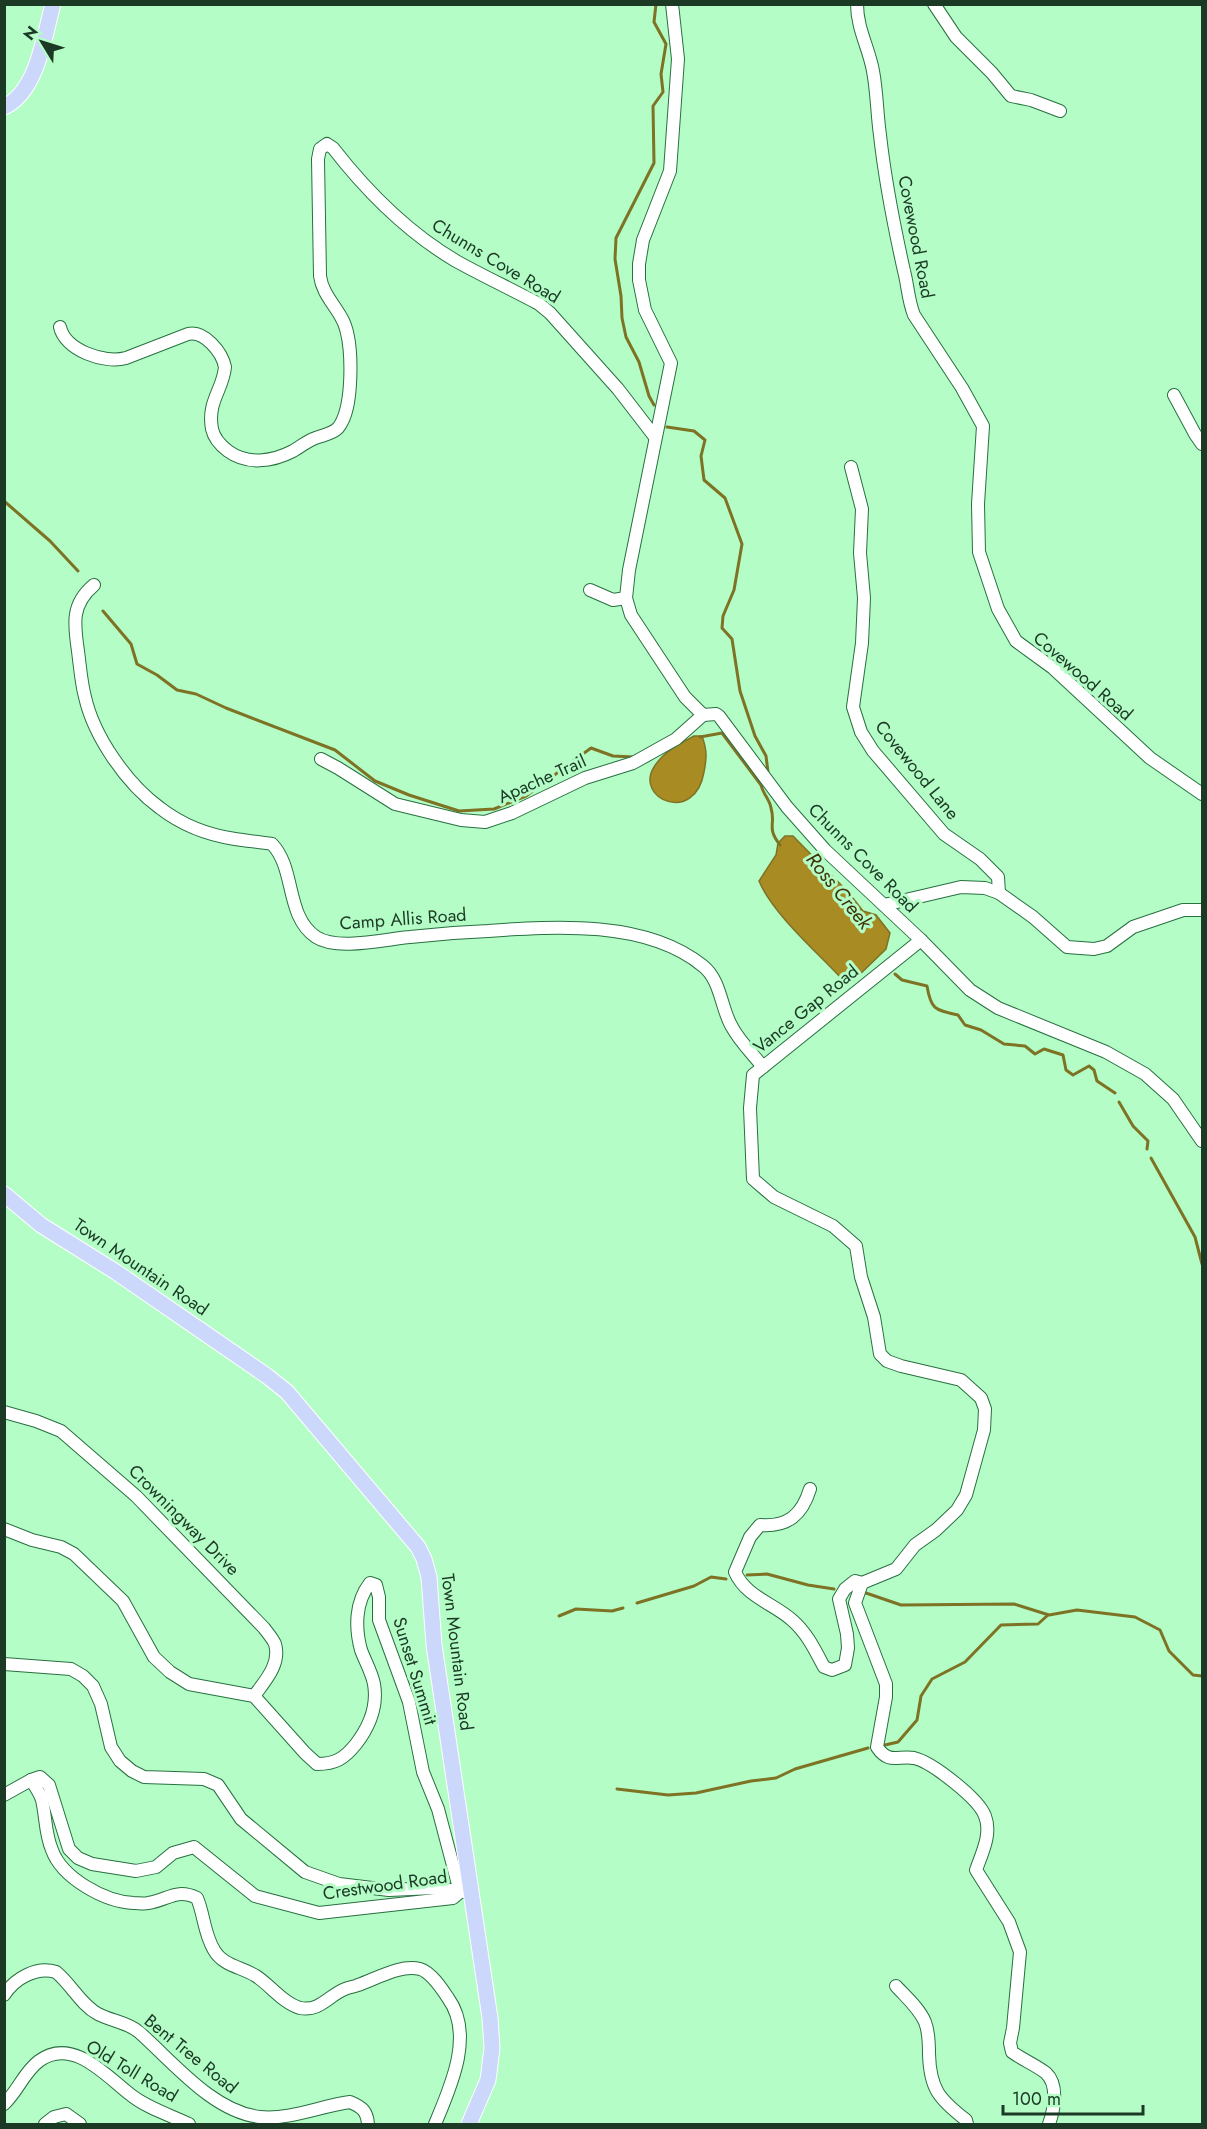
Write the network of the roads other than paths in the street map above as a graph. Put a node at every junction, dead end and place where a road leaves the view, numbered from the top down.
1 (53, 4) edge
2 (672, 4) edge
3 (857, 4) edge
4 (934, 4) edge
5 (4, 107) edge
6 (1060, 111) dead end
7 (60, 327) dead end
8 (1174, 395) dead end
9 (655, 437) junction
10 (1203, 444) edge
11 (851, 467) dead end
12 (94, 585) dead end
13 (590, 590) dead end
14 (626, 598) junction
15 (703, 715) junction
16 (321, 759) dead end
17 (1203, 794) edge
18 (999, 893) junction
19 (884, 905) junction
20 (1203, 910) edge
21 (921, 940) junction
22 (763, 1067) junction
23 (1203, 1141) edge
24 (4, 1194) edge
25 (4, 1412) edge
26 (810, 1488) dead end
27 (4, 1529) edge
28 (862, 1582) junction
29 (4, 1664) edge
30 (254, 1696) junction
31 (31, 1780) junction
32 (4, 1795) edge
33 (465, 1892) junction
34 (896, 1986) dead end
35 (4, 1995) edge
36 (4, 2104) edge
37 (45, 2124) edge
38 (80, 2124) edge
39 (189, 2124) edge
40 (368, 2124) edge
41 (435, 2124) edge
42 (470, 2124) edge
43 (967, 2124) edge
44 (1049, 2124) edge

1 - 5 main road
2 - 9 street
3 - 17 street, Covewood Road
4 - 6 street
7 - 9 street, Chunns Cove Road
8 - 10 street
9 - 14 street
11 - 18 street, Covewood Lane
12 - 22 street, Camp Allis Road
13 - 14 street
14 - 15 street, Chunns Cove Road
15 - 16 street, Apache Trail
15 - 19 street, Chunns Cove Road
18 - 19 street
18 - 20 street
19 - 21 street, Chunns Cove Road
21 - 22 street, Vance Gap Road
21 - 23 street, Chunns Cove Road
22 - 28 street, Vance Gap Road
24 - 33 main road, Town Mountain Road
25 - 30 street, Crowningway Drive
26 - 28 street
27 - 30 street
28 - 44 street
29 - 33 street
30 - 33 street, Sunset Summit
31 - 32 street
31 - 33 street, Crestwood Road
31 - 41 street
33 - 42 main road, Town Mountain Road
34 - 43 street
35 - 40 street, Bent Tree Road
36 - 39 street, Old Toll Road
37 - 38 street

